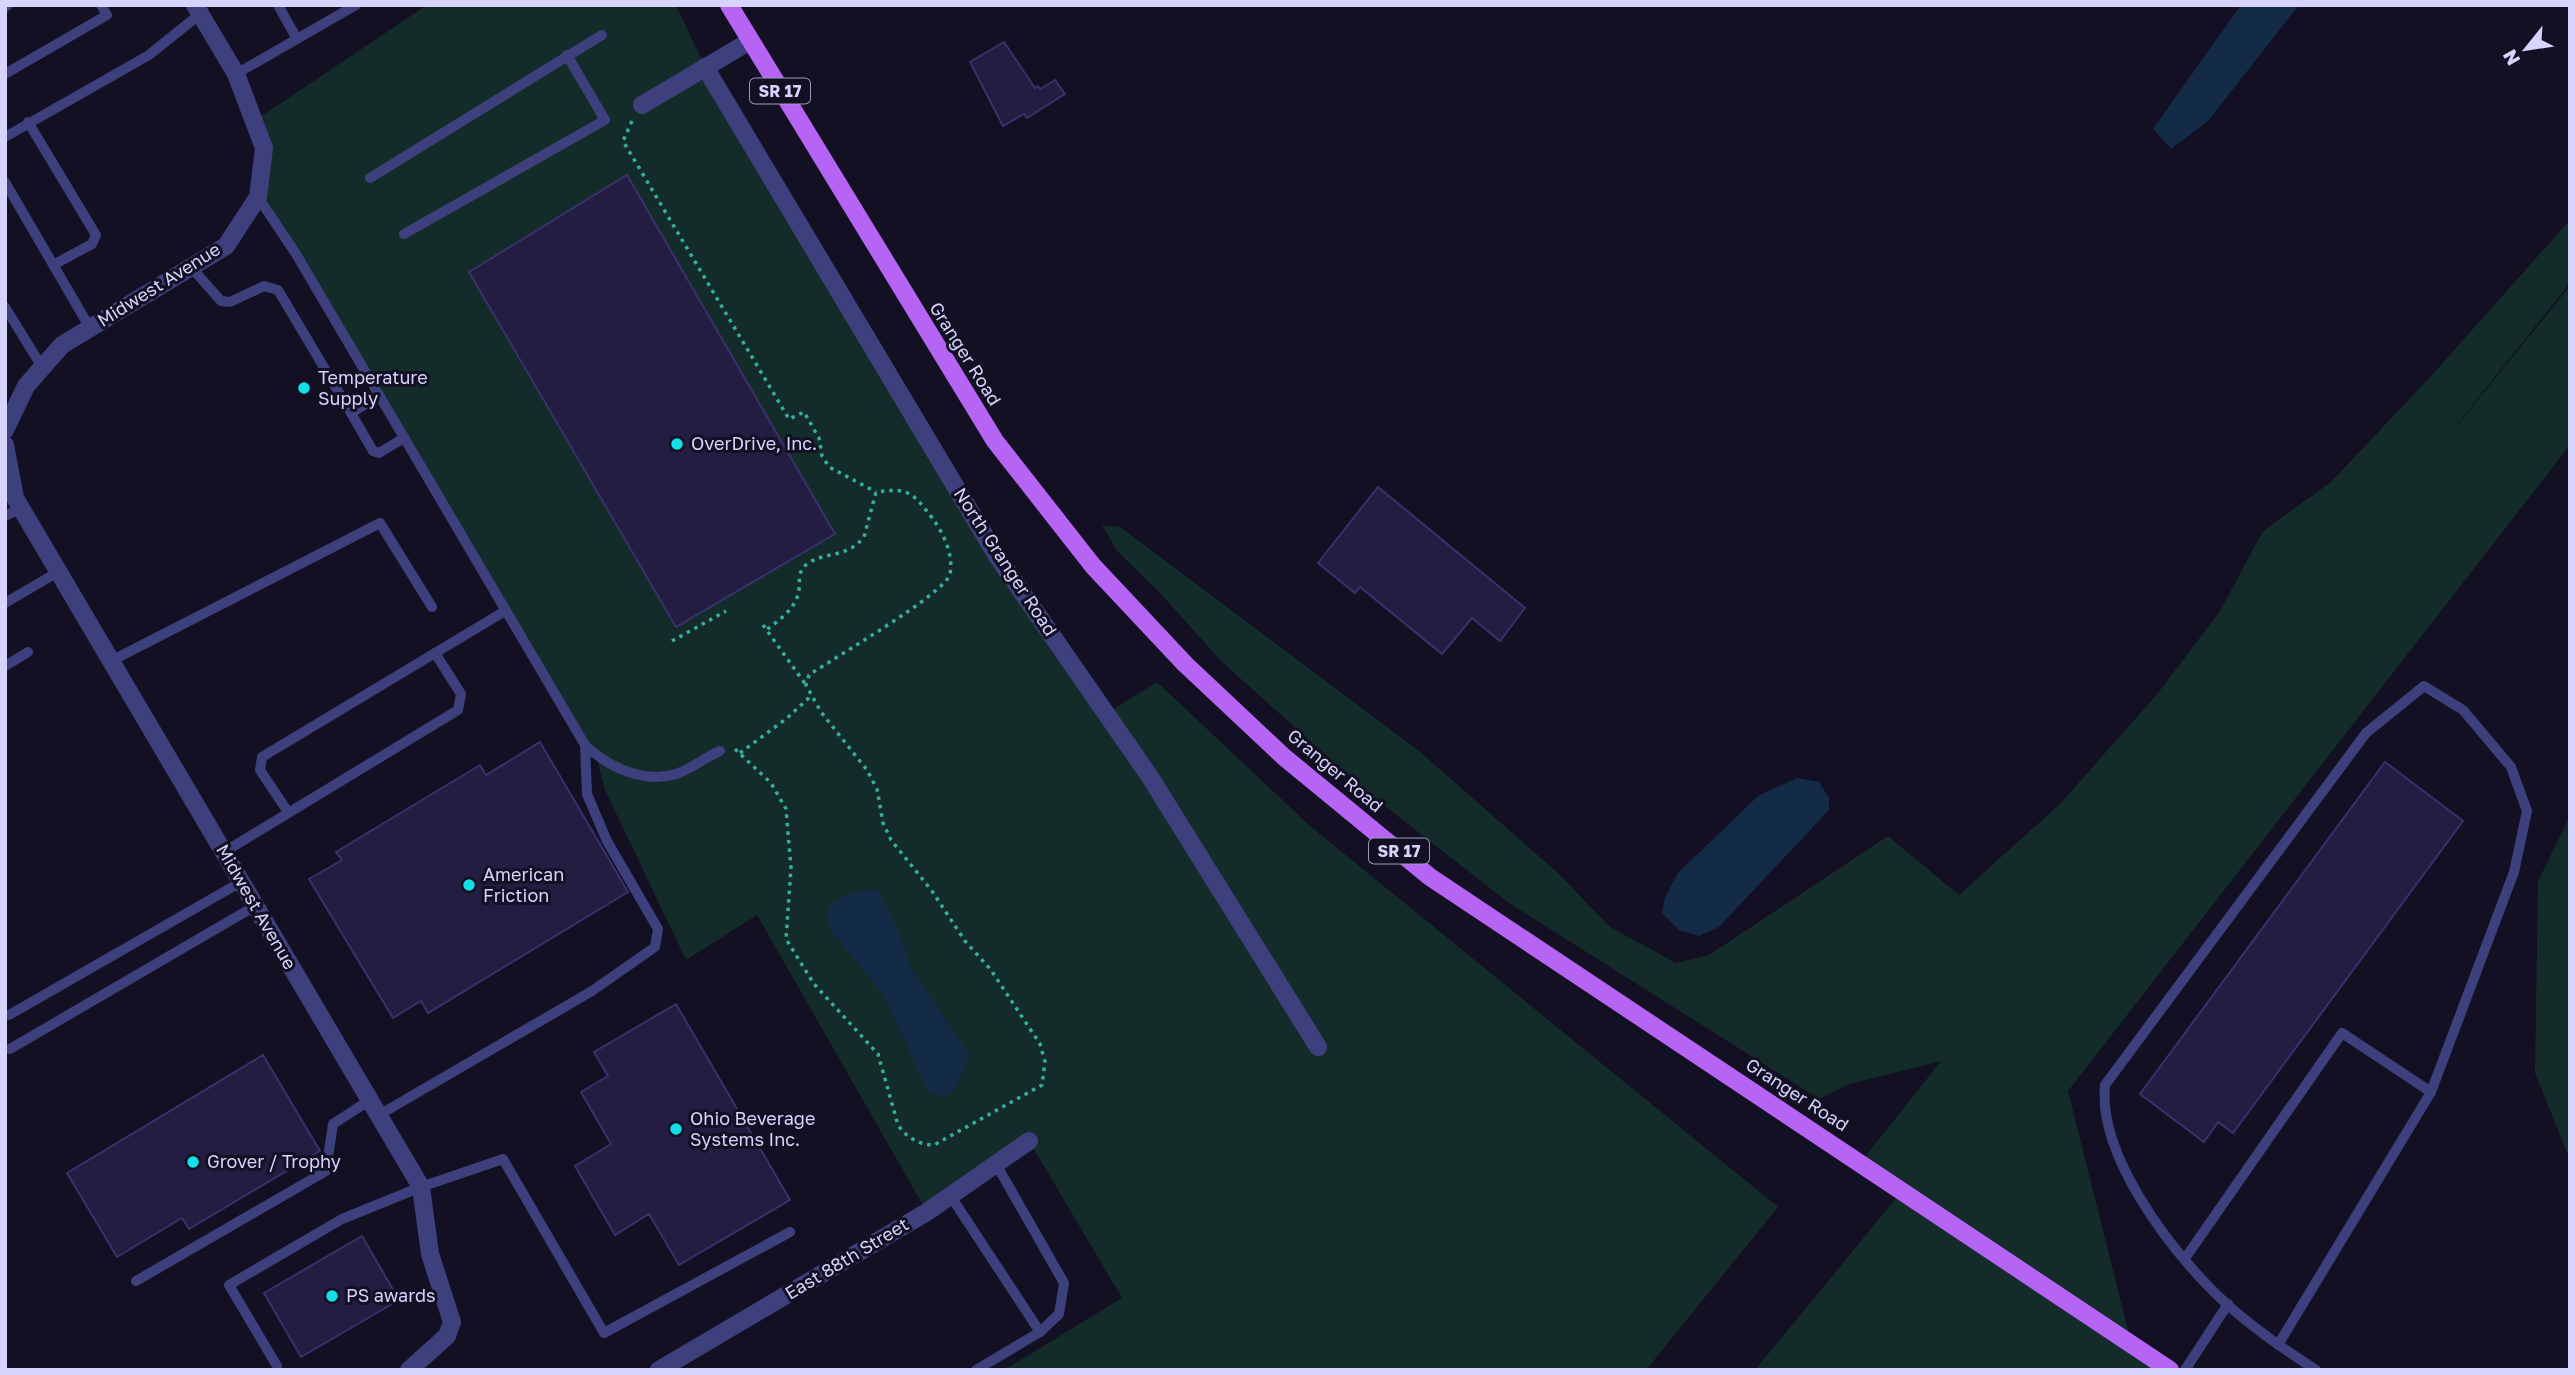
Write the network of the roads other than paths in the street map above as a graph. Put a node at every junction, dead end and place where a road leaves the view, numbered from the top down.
1 (102, 5) edge
2 (278, 5) edge
3 (356, 5) edge
4 (729, 5) edge
5 (198, 10) edge
6 (603, 35) dead end
7 (298, 38) junction
8 (750, 41) junction
9 (567, 55) junction
10 (705, 67) junction
11 (5, 74) edge
12 (236, 74) junction
13 (642, 105) road end
14 (28, 122) junction
15 (5, 137) edge
16 (370, 178) dead end
17 (5, 182) edge
18 (258, 197) junction
19 (404, 234) dead end
20 (53, 265) junction
21 (191, 267) junction
22 (5, 307) edge
23 (89, 328) junction
24 (43, 368) junction
25 (379, 396) junction
26 (351, 412) junction
27 (5, 430) edge
28 (404, 438) junction
29 (5, 445) edge
30 (13, 512) edge
31 (58, 572) junction
32 (5, 603) edge
33 (432, 607) dead end
34 (505, 611) junction
35 (28, 652) dead end
36 (435, 653) junction
37 (111, 661) junction
38 (5, 666) edge
39 (585, 745) junction
40 (720, 751) dead end
41 (288, 812) junction
42 (225, 852) junction
43 (241, 882) junction
44 (255, 906) junction
45 (9, 1015) dead end
46 (1318, 1047) dead end
47 (10, 1049) dead end
48 (2431, 1092) junction
49 (374, 1108) junction
50 (1029, 1141) dead end
51 (996, 1164) junction
52 (421, 1187) junction
53 (950, 1195) junction
54 (790, 1232) dead end
55 (2186, 1258) junction
56 (136, 1281) dead end
57 (2228, 1304) junction
58 (1040, 1332) junction
59 (2278, 1345) junction
60 (277, 1366) dead end
61 (409, 1370) edge
62 (659, 1370) edge
63 (976, 1370) edge
64 (2170, 1370) edge
65 (2185, 1370) edge
66 (2316, 1370) edge

1 - 11 lane
2 - 7 lane
3 - 7 lane
4 - 8 main road, Granger Road / SR 17
5 - 12 street, Midwest Avenue
5 - 14 lane
6 - 9 lane
7 - 12 lane
8 - 10 street
8 - 64 main road, Granger Road / SR 17
9 - 16 lane
9 - 19 lane
10 - 13 street
10 - 46 street, North Granger Road
12 - 18 street, Midwest Avenue
14 - 15 lane
14 - 20 lane
17 - 20 lane
18 - 21 street, Midwest Avenue
18 - 25 lane
20 - 23 lane
21 - 23 street, Midwest Avenue
21 - 26 lane
22 - 24 lane
23 - 24 street, Midwest Avenue
24 - 27 street, Midwest Avenue
25 - 26 lane
25 - 28 lane
26 - 28 lane
28 - 34 lane
29 - 30 street, Midwest Avenue
30 - 31 street, Midwest Avenue
31 - 32 lane
31 - 37 street, Midwest Avenue
33 - 37 lane
34 - 36 lane
34 - 39 lane
35 - 38 lane
36 - 41 lane
36 - 41 lane
37 - 42 street, Midwest Avenue
39 - 40 lane
39 - 49 lane
41 - 42 lane
42 - 43 street, Midwest Avenue
43 - 44 street, Midwest Avenue
43 - 45 lane
44 - 47 lane
44 - 49 street, Midwest Avenue
48 - 55 lane
48 - 55 lane
48 - 59 lane
49 - 52 street, Midwest Avenue
49 - 56 lane
50 - 51 street, East 88th Street
51 - 53 street, East 88th Street
51 - 58 lane
52 - 54 lane
52 - 60 lane
52 - 61 street, Midwest Avenue
53 - 58 lane
53 - 62 street, East 88th Street
55 - 57 lane
57 - 59 lane
57 - 65 lane
58 - 63 lane
59 - 66 lane

